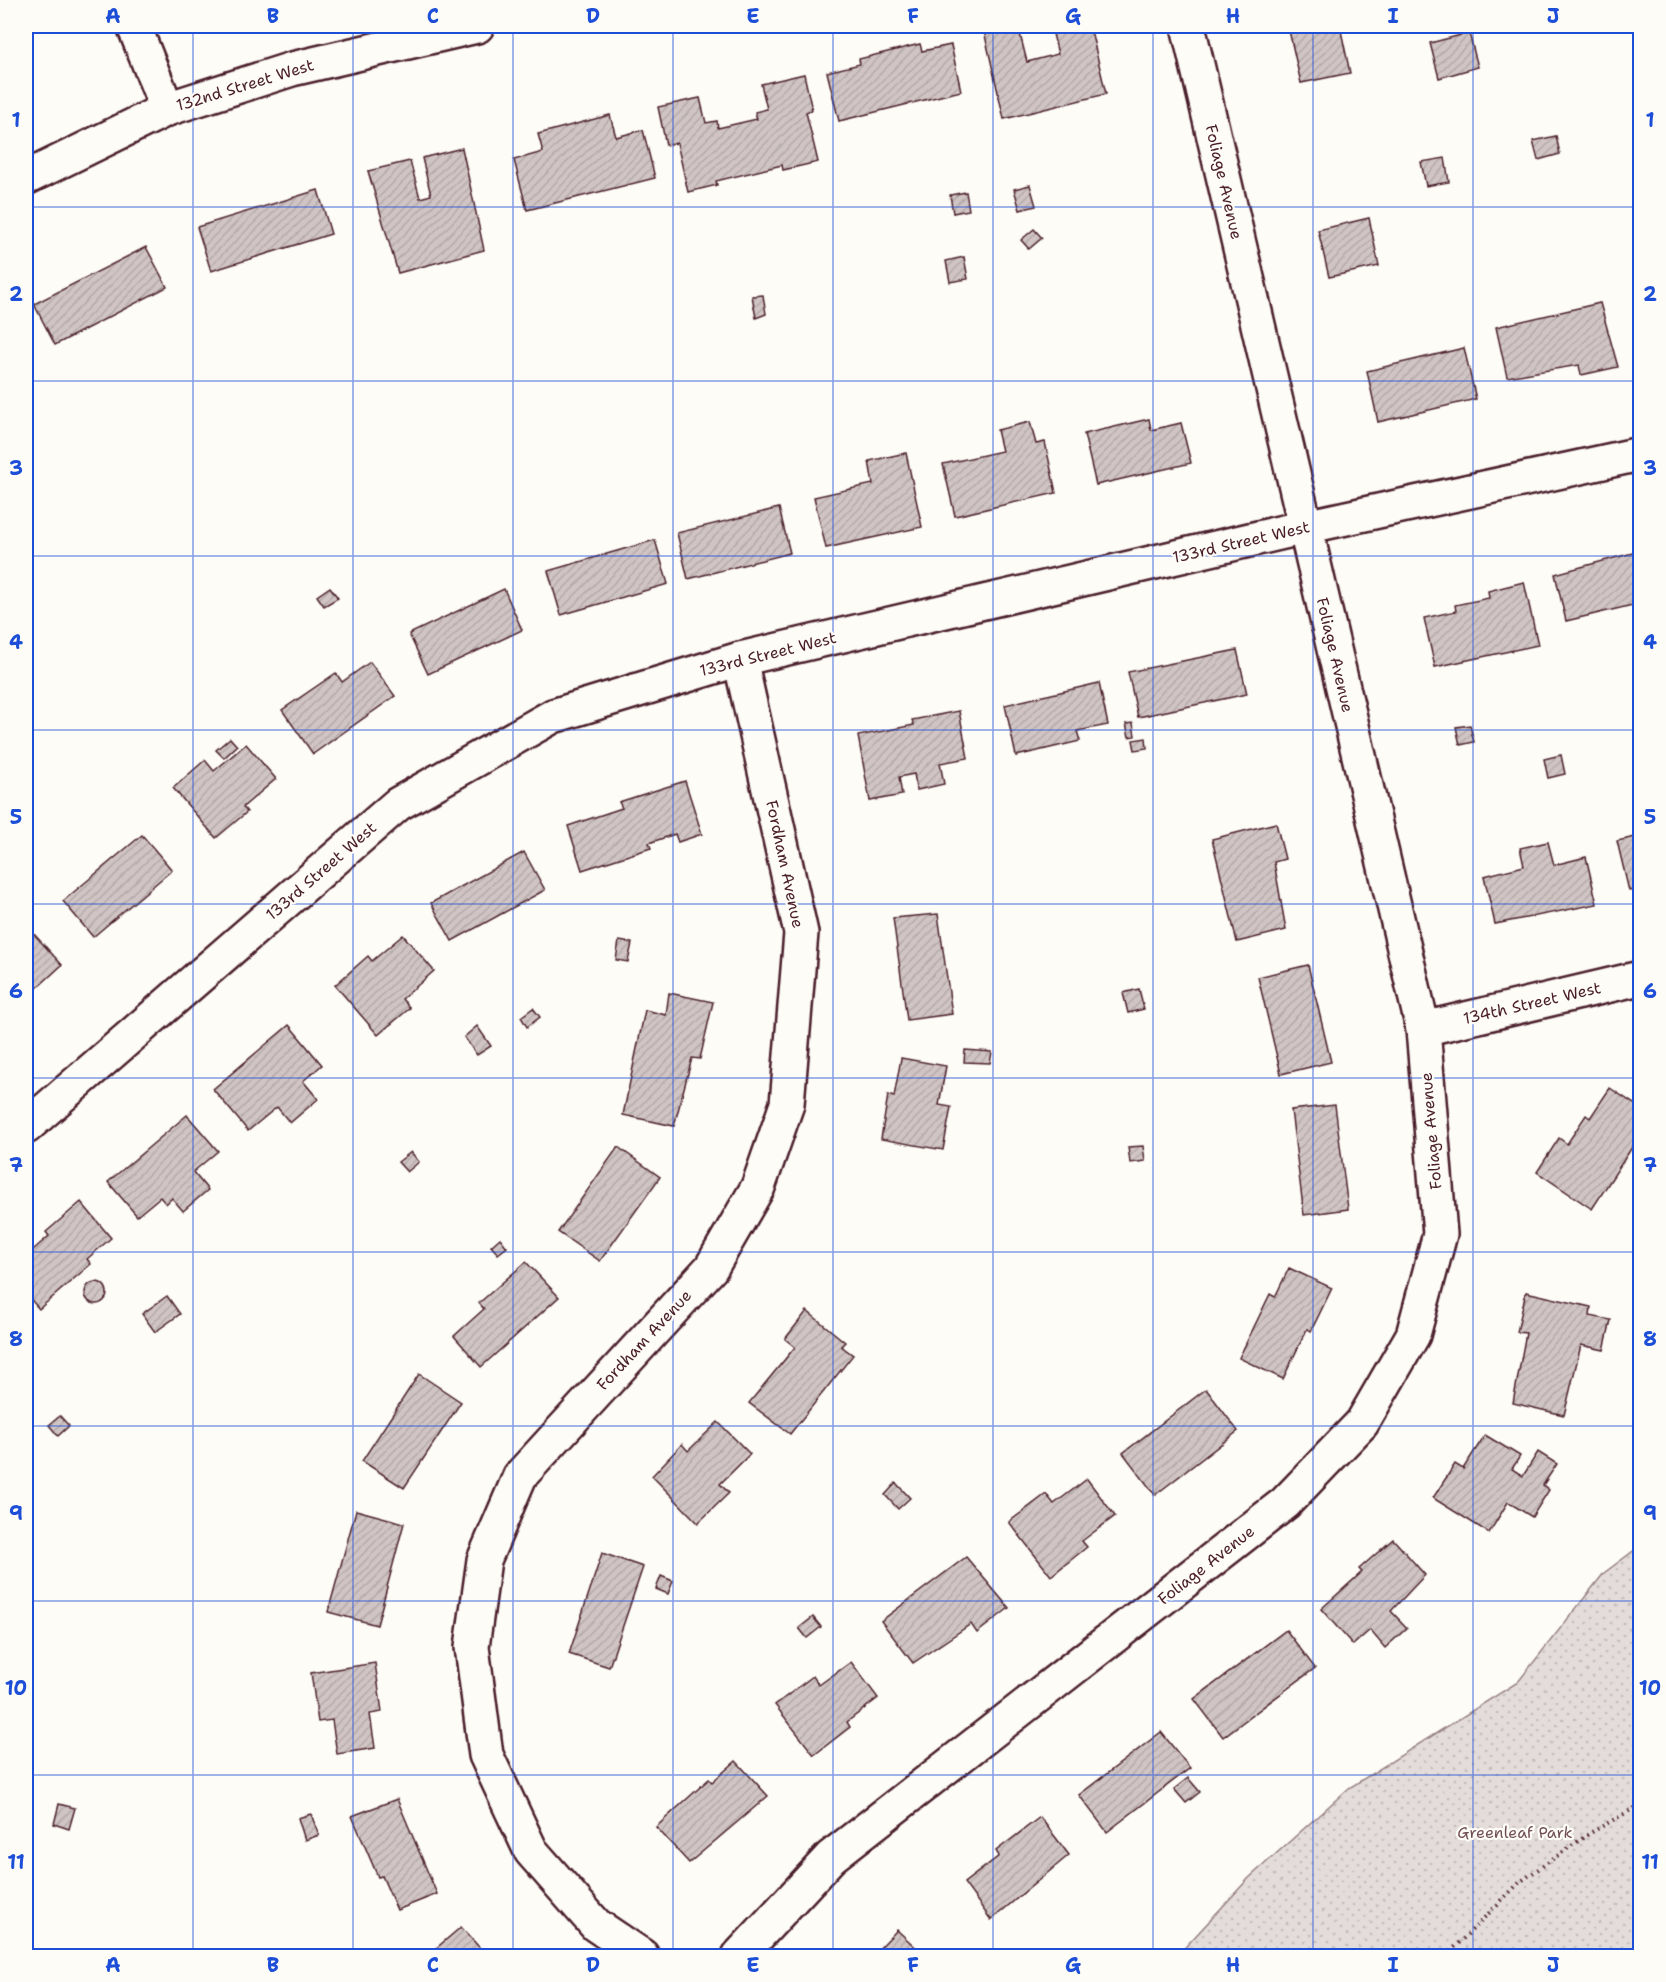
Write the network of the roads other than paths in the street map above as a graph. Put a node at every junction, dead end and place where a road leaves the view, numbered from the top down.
1 (134, 26) edge
2 (477, 26) edge
3 (1188, 26) edge
4 (167, 109) junction
5 (26, 178) edge
6 (1641, 454) edge
7 (1305, 527) junction
8 (740, 659) junction
9 (1641, 978) edge
10 (1423, 1029) junction
11 (26, 1127) edge
12 (642, 1956) edge
13 (739, 1956) edge

1 - 4 street
2 - 4 street, 132nd Street West
3 - 7 street, Foliage Avenue
4 - 5 street, 132nd Street West
6 - 7 street, 133rd Street West
7 - 8 street, 133rd Street West
7 - 10 street, Foliage Avenue
8 - 11 street, 133rd Street West
8 - 12 street, Fordham Avenue
9 - 10 street, 134th Street West
10 - 13 street, Foliage Avenue

